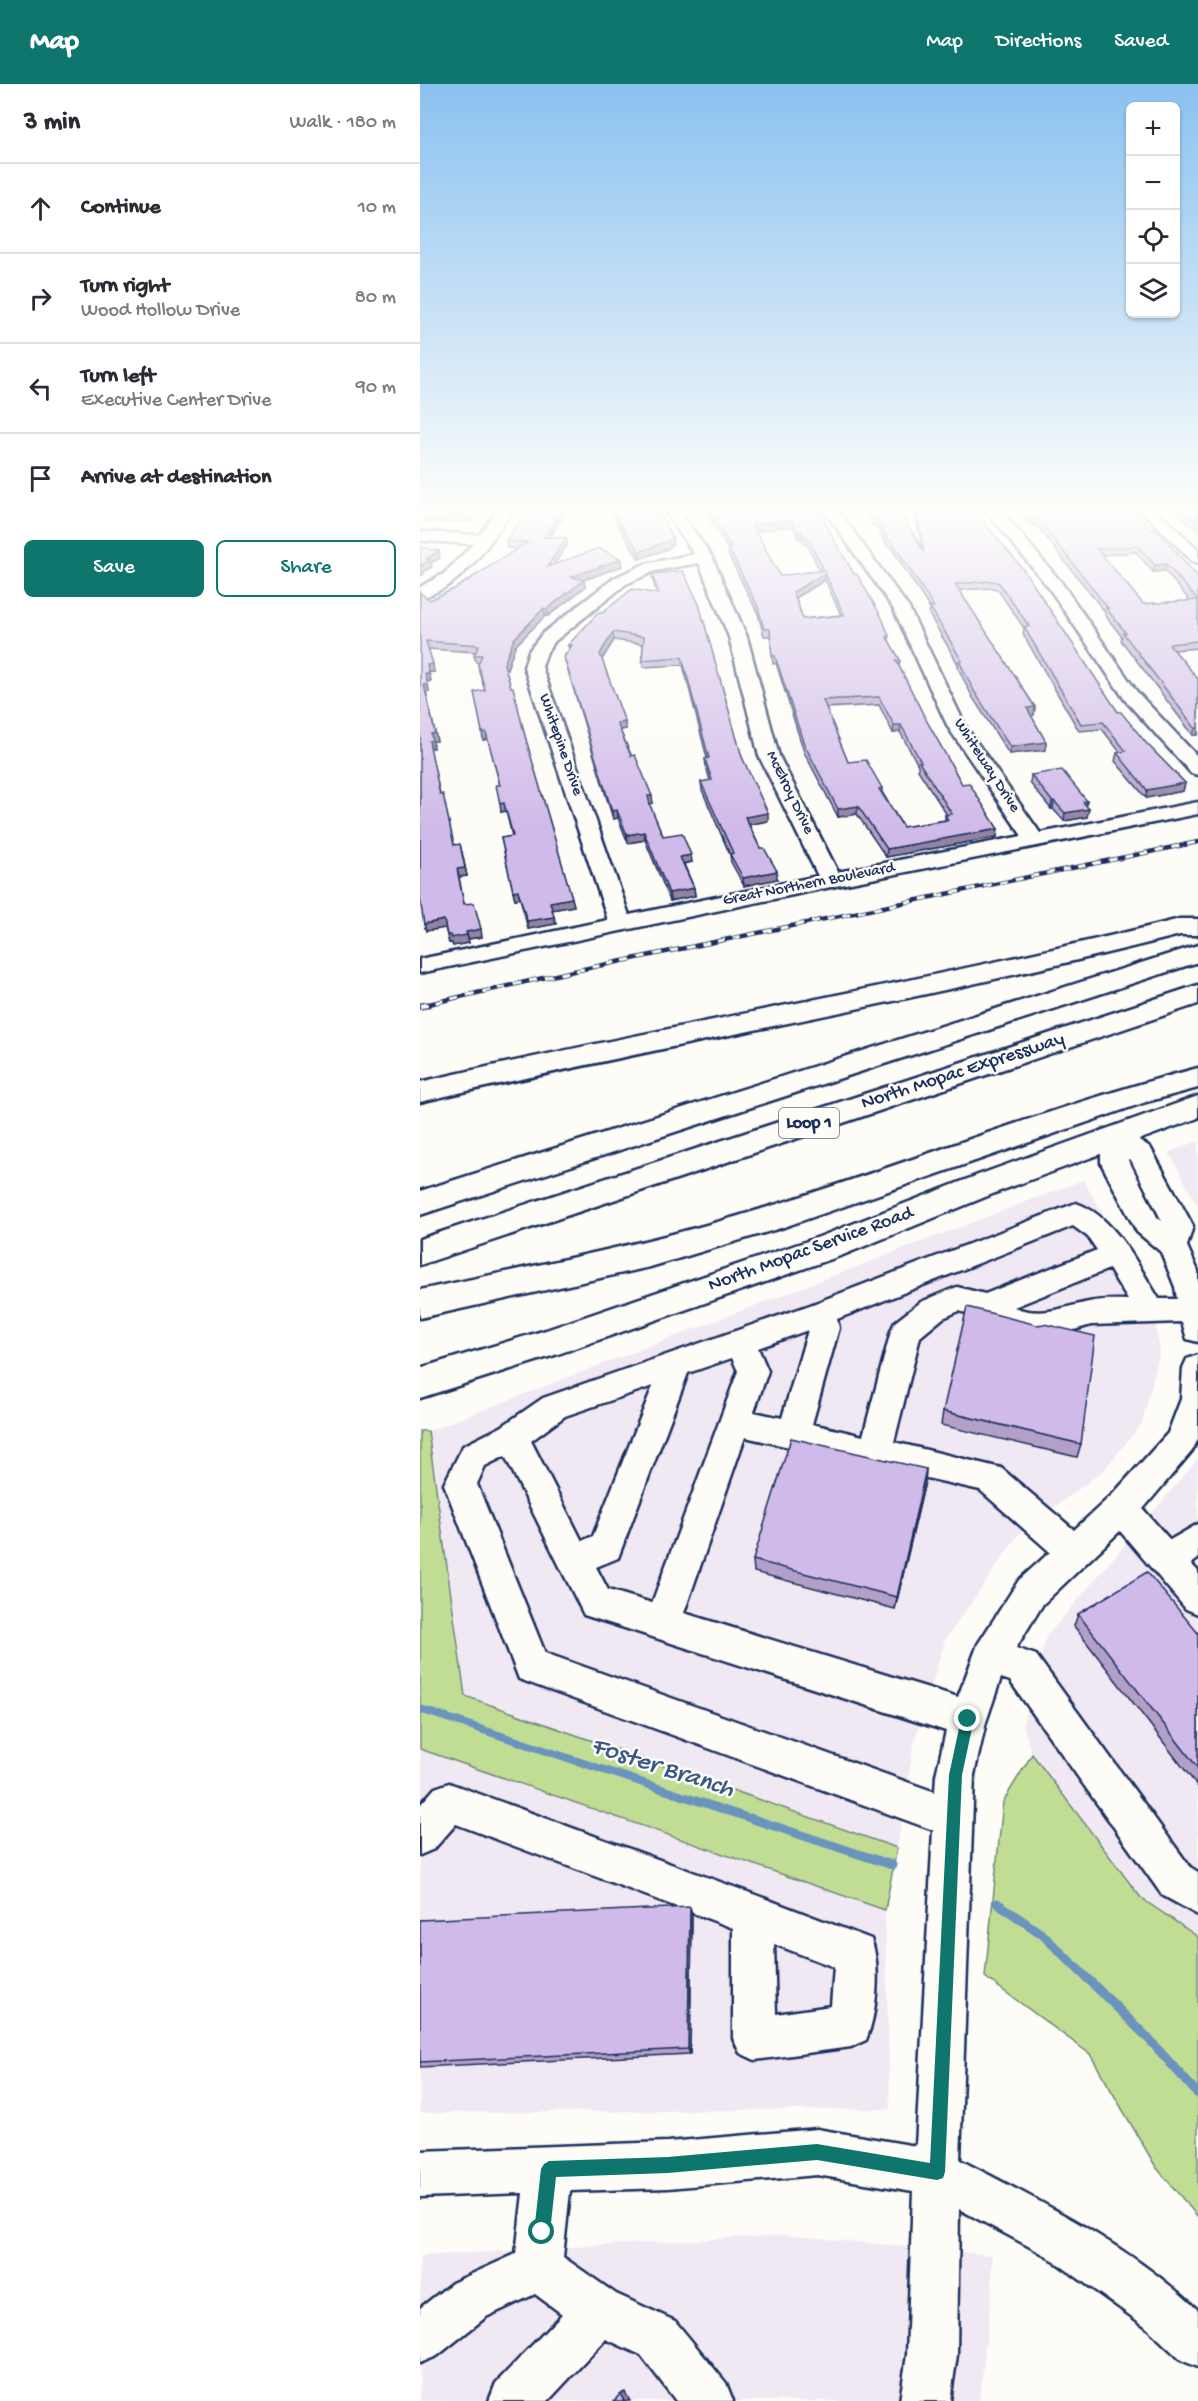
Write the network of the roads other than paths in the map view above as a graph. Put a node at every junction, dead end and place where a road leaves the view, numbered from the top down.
1 (578, 614) edge
2 (728, 614) edge
3 (904, 614) edge
4 (1075, 614) edge
5 (1198, 769) edge
6 (1198, 808) edge
7 (1035, 840) junction
8 (831, 880) junction
9 (620, 923) junction
10 (1198, 927) edge
11 (1198, 937) edge
12 (1198, 953) edge
13 (420, 966) edge
14 (1198, 976) edge
15 (1198, 994) edge
16 (1198, 1078) edge
17 (420, 1092) edge
18 (1198, 1107) edge
19 (1114, 1137) junction
20 (420, 1183) edge
21 (420, 1203) edge
22 (420, 1230) edge
23 (420, 1252) edge
24 (1115, 1255) junction
25 (1185, 1262) edge
26 (420, 1304) edge
27 (986, 1306) junction
28 (1151, 1311) junction
29 (821, 1313) junction
30 (1197, 1323) edge
31 (740, 1342) junction
32 (676, 1365) junction
33 (1198, 1368) edge
34 (424, 1383) edge
35 (735, 1421) junction
36 (1193, 1425) edge
37 (793, 1435) junction
38 (512, 1437) junction
39 (875, 1453) junction
40 (1121, 1508) junction
41 (1198, 1540) edge
42 (1074, 1552) junction
43 (574, 1560) junction
44 (1167, 1561) junction
45 (1198, 1597) edge
46 (662, 1624) junction
47 (991, 1656) junction
48 (968, 1719) junction
49 (954, 1818) junction
50 (420, 1835) edge
51 (1198, 1895) edge
52 (753, 1914) dead end
53 (549, 2169) junction
54 (937, 2172) junction
55 (420, 2174) edge
56 (538, 2268) junction
57 (599, 2311) junction
58 (420, 2339) edge
59 (1198, 2343) edge
60 (514, 2401) edge
61 (708, 2401) edge
62 (926, 2401) edge

1 - 9 street, Whitepine Drive
2 - 8 street, McElroy Drive
3 - 7 street, Whiteway Drive
4 - 5 street
6 - 7 street, Great Northern Boulevard
7 - 8 street, Great Northern Boulevard
8 - 9 street, Great Northern Boulevard
9 - 13 street, Great Northern Boulevard
10 - 17 main road
11 - 20 main road
12 - 21 main road
14 - 22 main road
15 - 23 main road, North Mopac Expressway / Loop 1
16 - 26 main road
18 - 19 main road, North Mopac Service Road
19 - 25 street
19 - 34 main road, North Mopac Service Road
24 - 27 street
24 - 28 street
24 - 29 street
25 - 30 street
27 - 28 street
27 - 39 street
28 - 30 street
29 - 31 street
29 - 37 street
31 - 32 street
31 - 35 street
32 - 38 street
32 - 43 street
33 - 36 street
35 - 37 street
35 - 46 street
36 - 40 street
37 - 39 street
38 - 43 street
38 - 49 street
39 - 42 street
40 - 42 street
40 - 44 street
41 - 44 street
42 - 47 street
43 - 46 street
44 - 45 street
46 - 48 street
47 - 48 street
47 - 51 street
48 - 49 street
49 - 54 street
50 - 52 street
53 - 54 street
53 - 55 street
53 - 56 street
54 - 59 street
54 - 62 street
56 - 57 street
56 - 58 street
57 - 60 street
57 - 61 street

